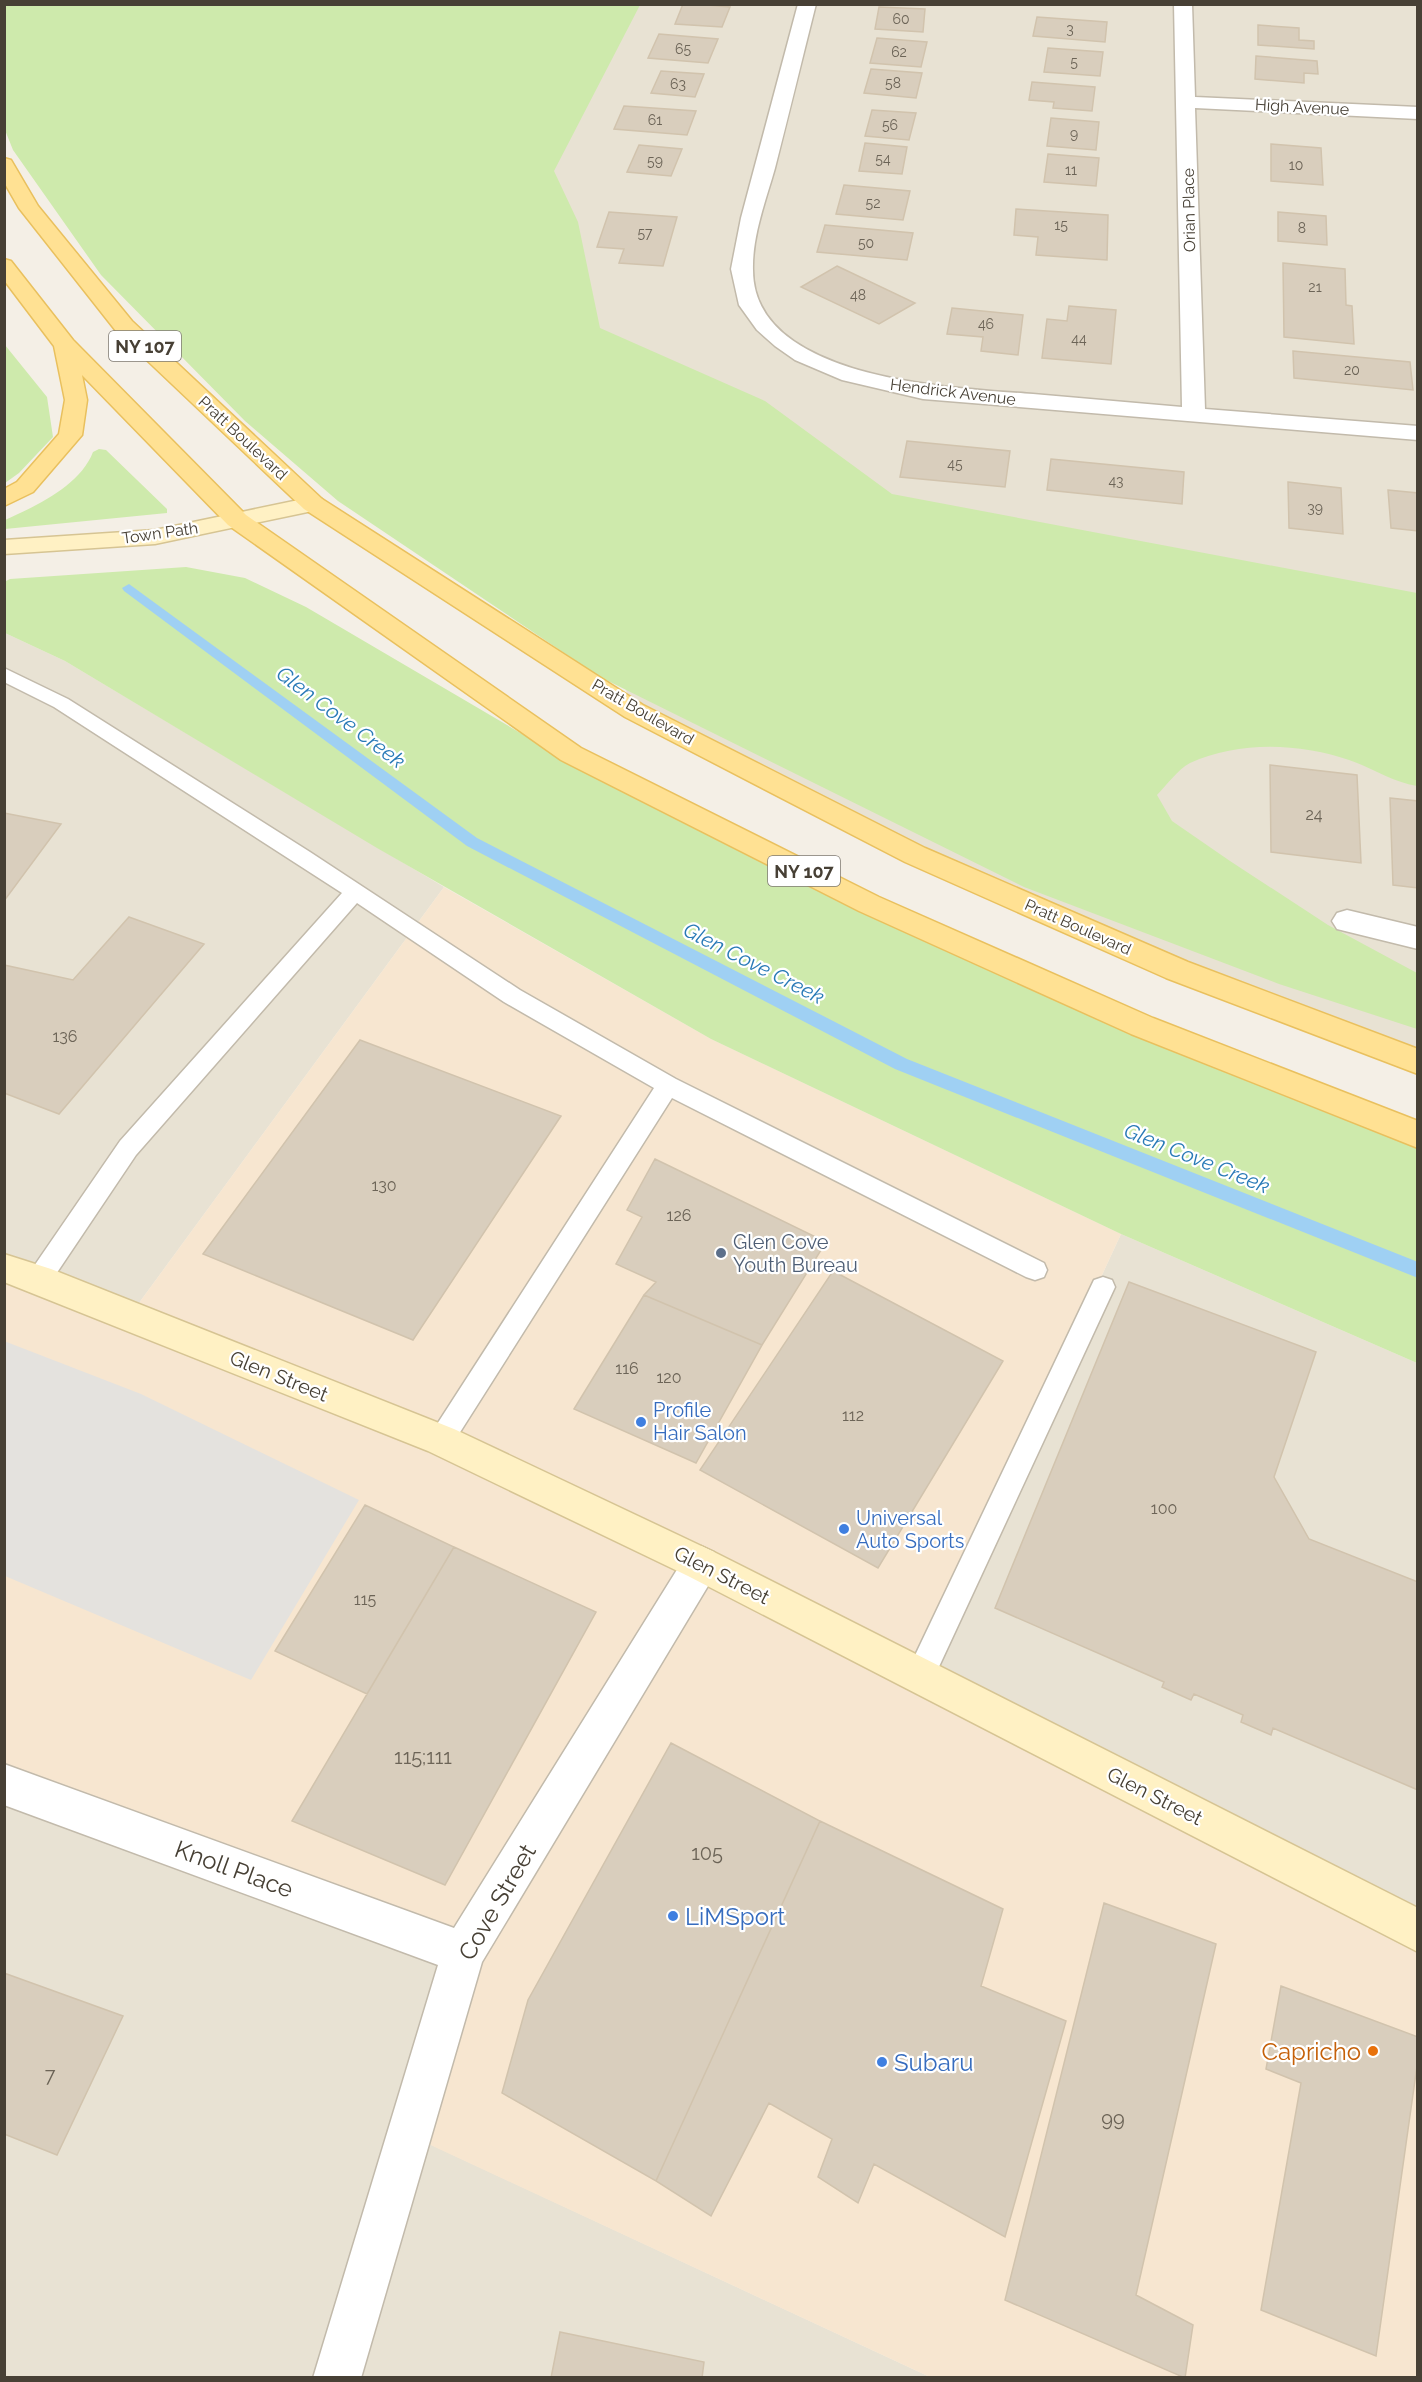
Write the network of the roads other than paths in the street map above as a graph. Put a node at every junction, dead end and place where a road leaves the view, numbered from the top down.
1 (807, 4) edge
2 (1183, 4) edge
3 (1187, 102) junction
4 (1418, 113) edge
5 (4, 165) edge
6 (4, 266) edge
7 (65, 345) junction
8 (1194, 415) junction
9 (1418, 433) edge
10 (4, 499) edge
11 (313, 504) junction
12 (237, 520) junction
13 (4, 547) edge
14 (4, 674) edge
15 (355, 892) junction
16 (1347, 921) dead end
17 (1418, 938) edge
18 (1418, 1062) edge
19 (668, 1085) junction
20 (1418, 1135) edge
21 (1035, 1270) dead end
22 (22, 1273) edge
23 (1103, 1287) dead end
24 (441, 1440) junction
25 (701, 1564) junction
26 (920, 1676) junction
27 (4, 1784) edge
28 (1418, 1931) edge
29 (463, 1953) junction
30 (337, 2378) edge

1 - 8 street, Hendrick Avenue
2 - 3 street, Orian Place
3 - 4 street, High Avenue
3 - 8 street, Orian Place
5 - 11 main road, Pratt Boulevard / NY 107
6 - 7 main road, NY 107
7 - 10 main road
7 - 12 main road, NY 107
8 - 9 street, Hendrick Avenue
11 - 12 main road, Town Path
11 - 18 main road, Pratt Boulevard / NY 107
12 - 13 main road, Town Path
12 - 20 main road, NY 107
14 - 15 lane
15 - 19 lane
15 - 22 lane
16 - 17 street
19 - 21 lane
19 - 24 lane
22 - 24 main road, Glen Street
23 - 26 lane
24 - 25 main road, Glen Street
25 - 26 main road, Glen Street
25 - 29 street, Cove Street
26 - 28 main road, Glen Street
27 - 29 street, Knoll Place
29 - 30 street, Cove Street

